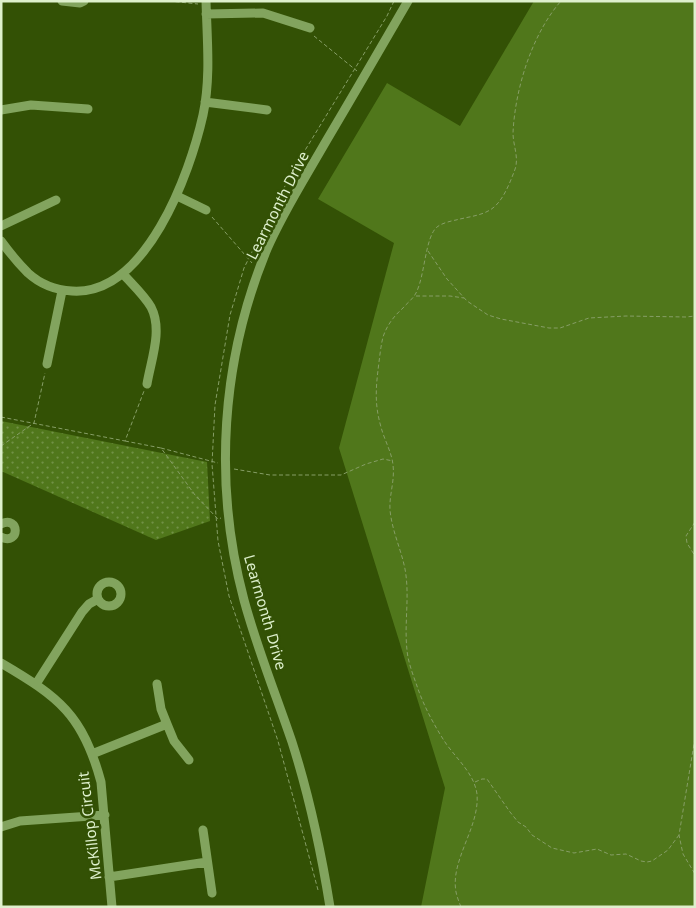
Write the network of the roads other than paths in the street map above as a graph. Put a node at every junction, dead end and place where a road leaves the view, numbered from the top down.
1 (62, 1) edge
2 (84, 1) edge
3 (206, 1) edge
4 (408, 1) edge
5 (206, 14) junction
6 (310, 28) road end
7 (205, 102) junction
8 (88, 109) dead end
9 (1, 110) edge
10 (267, 110) dead end
11 (177, 196) junction
12 (56, 200) dead end
13 (206, 210) road end
14 (1, 226) edge
15 (1, 241) edge
16 (123, 274) junction
17 (62, 291) junction
18 (47, 364) road end
19 (147, 384) road end
20 (1, 524) edge
21 (2, 538) edge
22 (98, 600) dead end
23 (1, 663) edge
24 (36, 684) junction
25 (157, 684) dead end
26 (167, 724) junction
27 (92, 754) junction
28 (188, 760) dead end
29 (105, 815) junction
30 (1, 826) edge
31 (202, 830) dead end
32 (207, 862) junction
33 (109, 877) junction
34 (212, 893) dead end
35 (112, 907) edge
36 (330, 907) edge

1 - 2 street
3 - 5 street
4 - 36 street, Learmonth Drive
5 - 6 street
5 - 7 street
7 - 10 street
7 - 11 street
8 - 9 street
11 - 13 street
11 - 16 street
12 - 14 street
15 - 17 street
16 - 17 street
16 - 19 street
17 - 18 street
20 - 21 street
22 - 24 street
23 - 24 street, McKillop Circuit
24 - 27 street, McKillop Circuit
25 - 26 street
26 - 27 street
26 - 28 street
27 - 29 street, McKillop Circuit
29 - 30 street
29 - 33 street, McKillop Circuit
31 - 32 street
32 - 33 street
32 - 34 street
33 - 35 street, McKillop Circuit

